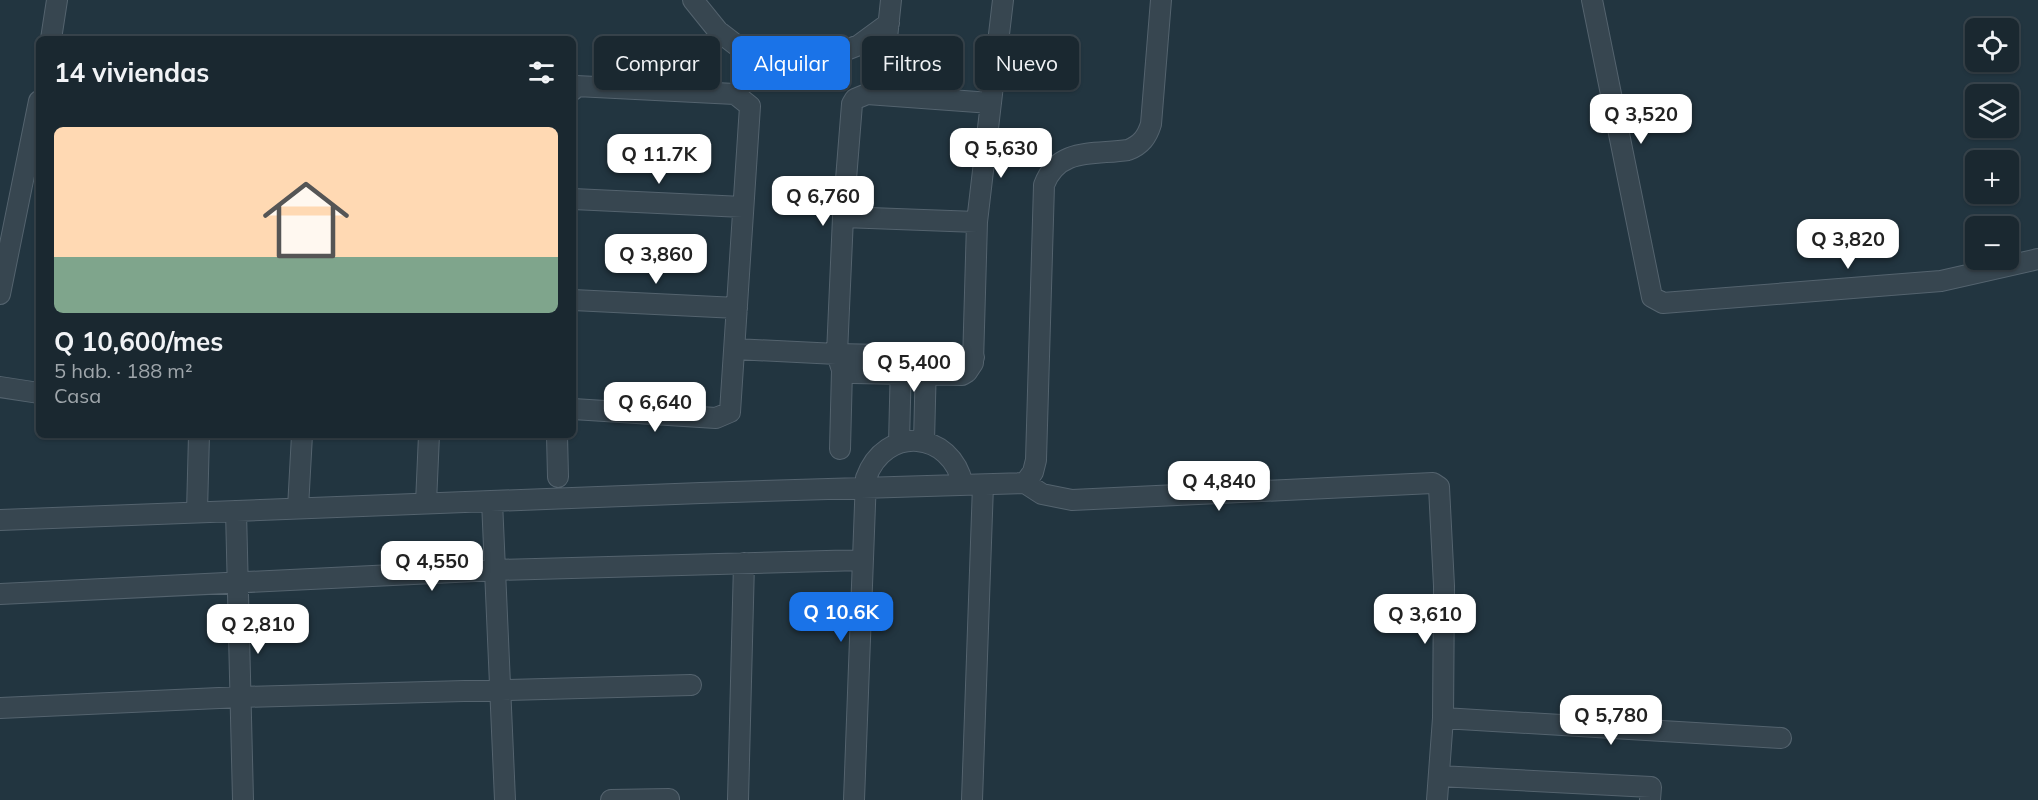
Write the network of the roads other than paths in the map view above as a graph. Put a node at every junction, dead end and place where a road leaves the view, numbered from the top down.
1 (57, 0) edge
2 (693, 0) edge
3 (891, 0) edge
4 (1003, 0) edge
5 (1161, 0) edge
6 (1592, 0) edge
7 (889, 23) junction
8 (51, 36) edge
9 (576, 86) edge
10 (881, 95) junction
11 (991, 103) junction
12 (36, 116) edge
13 (576, 200) edge
14 (744, 207) junction
15 (843, 217) junction
16 (977, 222) junction
17 (2038, 259) edge
18 (0, 294) edge
19 (576, 300) edge
20 (737, 308) junction
21 (734, 354) junction
22 (839, 363) junction
23 (900, 364) junction
24 (926, 365) junction
25 (0, 387) edge
26 (36, 393) edge
27 (576, 409) edge
28 (199, 438) edge
29 (302, 438) edge
30 (429, 438) edge
31 (557, 438) edge
32 (924, 442) junction
33 (899, 443) junction
34 (840, 449) dead end
35 (558, 477) dead end
36 (1025, 483) junction
37 (983, 484) junction
38 (963, 485) junction
39 (865, 488) junction
40 (492, 501) junction
41 (426, 503) junction
42 (298, 508) junction
43 (236, 511) junction
44 (197, 512) junction
45 (0, 520) edge
46 (863, 560) junction
47 (744, 563) junction
48 (496, 570) junction
49 (238, 583) junction
50 (0, 594) edge
51 (691, 685) dead end
52 (501, 691) junction
53 (241, 697) junction
54 (0, 708) edge
55 (1443, 718) junction
56 (1781, 738) dead end
57 (1439, 776) junction
58 (669, 799) edge
59 (243, 800) edge
60 (505, 800) edge
61 (611, 800) edge
62 (738, 800) edge
63 (854, 800) edge
64 (972, 800) edge
65 (1437, 800) edge
66 (1650, 800) edge

1 - 8 street
2 - 7 street
3 - 7 street
4 - 11 street
5 - 36 street
6 - 17 street
7 - 10 street
9 - 14 street
10 - 11 street
10 - 15 street
11 - 16 street
12 - 18 street
13 - 14 street
14 - 20 street
15 - 16 street
15 - 22 street
16 - 24 street
19 - 20 street
20 - 21 street
21 - 22 street
21 - 27 street
22 - 23 street
22 - 34 street
23 - 24 street
23 - 33 street
24 - 32 street
25 - 26 street
28 - 44 street
29 - 42 street
30 - 41 street
31 - 35 street
32 - 33 street
32 - 38 street
33 - 39 street
36 - 37 street
36 - 55 street
37 - 38 street
37 - 64 street
38 - 39 street
39 - 40 street
39 - 46 street
40 - 41 street
40 - 48 street
41 - 42 street
42 - 43 street
43 - 44 street
43 - 49 street
44 - 45 street
46 - 47 street
46 - 63 street
47 - 48 street
47 - 62 street
48 - 49 street
48 - 52 street
49 - 50 street
49 - 53 street
51 - 52 street
52 - 53 street
52 - 60 street
53 - 54 street
53 - 59 street
55 - 56 street
55 - 57 street
57 - 65 street
57 - 66 street
58 - 61 street

